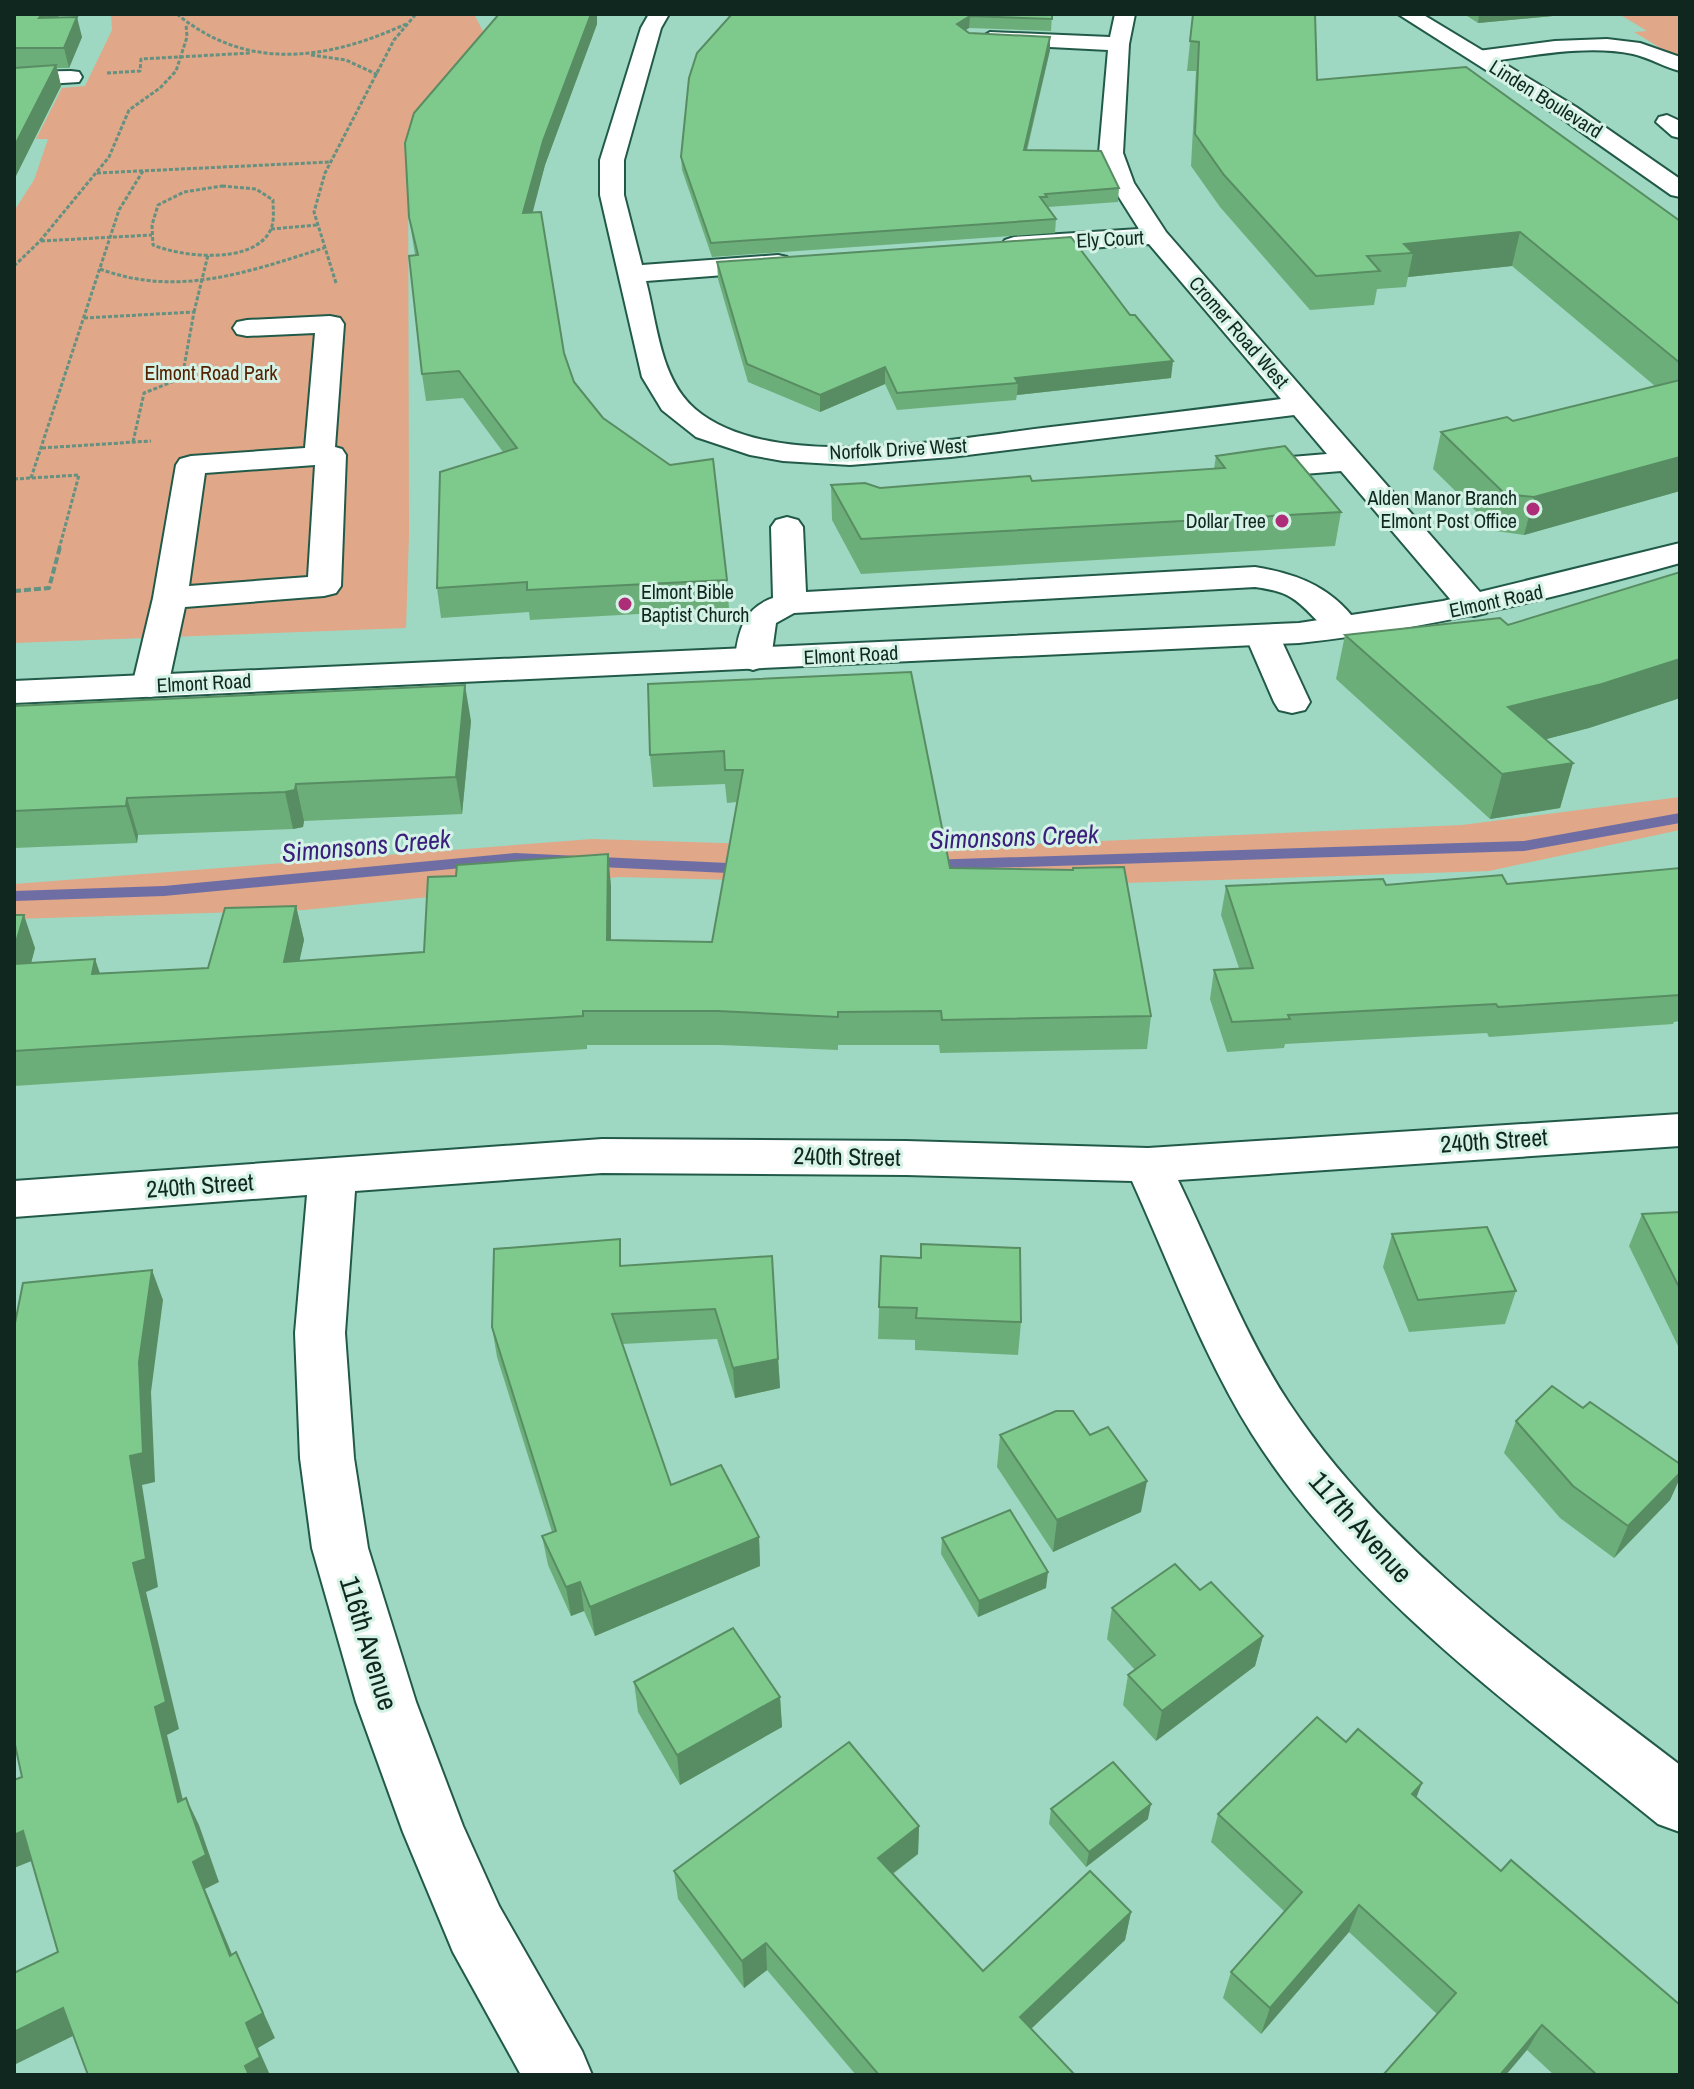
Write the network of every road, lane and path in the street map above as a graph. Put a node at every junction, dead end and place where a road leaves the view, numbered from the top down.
1 (177, 14) edge
2 (416, 14) edge
3 (659, 14) edge
4 (1125, 14) edge
5 (1408, 14) edge
6 (411, 22) junction
7 (186, 24) junction
8 (969, 37) edge
9 (1119, 44) junction
10 (259, 53) junction
11 (295, 54) junction
12 (180, 57) junction
13 (1478, 57) junction
14 (1680, 65) edge
15 (105, 73) dead end
16 (378, 75) junction
17 (71, 77) dead end
18 (14, 79) edge
19 (1680, 121) edge
20 (1680, 131) edge
21 (331, 162) junction
22 (143, 171) junction
23 (95, 173) junction
24 (1678, 187) edge
25 (317, 225) junction
26 (271, 229) junction
27 (152, 235) junction
28 (1156, 236) junction
29 (110, 237) junction
30 (40, 241) junction
31 (984, 247) edge
32 (324, 248) junction
33 (208, 255) junction
34 (800, 261) edge
35 (14, 266) edge
36 (99, 269) junction
37 (633, 274) junction
38 (204, 280) junction
39 (194, 312) junction
40 (84, 318) junction
41 (330, 324) junction
42 (247, 328) dead end
43 (1301, 405) junction
44 (133, 442) junction
45 (42, 448) junction
46 (319, 455) junction
47 (1350, 461) junction
48 (195, 464) junction
49 (1218, 474) edge
50 (31, 478) junction
51 (14, 479) edge
52 (787, 527) dead end
53 (1680, 553) edge
54 (14, 591) edge
55 (170, 598) junction
56 (790, 603) junction
57 (1474, 606) junction
58 (1344, 628) junction
59 (1262, 635) junction
60 (753, 659) junction
61 (150, 686) junction
62 (14, 692) edge
63 (1292, 702) dead end
64 (1680, 1130) edge
65 (1148, 1165) junction
66 (332, 1176) junction
67 (14, 1199) edge
68 (1680, 1803) edge
69 (558, 2075) edge

1 - 7 path
2 - 6 path
3 - 37 street, Norfolk Drive West
4 - 9 street, Cromer Road West
5 - 13 street, Linden Boulevard
6 - 11 path
6 - 16 path
7 - 10 path
7 - 12 path
8 - 9 street
9 - 28 street, Cromer Road West
10 - 11 path
10 - 12 path
11 - 16 path
12 - 15 path
12 - 23 path
13 - 14 street
13 - 24 street, Linden Boulevard
16 - 21 path
17 - 18 street
19 - 20 street
21 - 22 path
21 - 25 path
22 - 23 path
22 - 29 path
23 - 30 path
25 - 26 path
25 - 32 path
26 - 27 path
26 - 33 path
27 - 29 path
27 - 33 path
28 - 31 street, Ely Court
28 - 43 street, Cromer Road West
29 - 30 path
29 - 36 path
30 - 35 path
32 - 38 path
32 - 41 path
33 - 38 path
34 - 37 street
36 - 38 path
36 - 40 path
37 - 43 street, Norfolk Drive West
38 - 39 path
39 - 40 path
39 - 44 path
40 - 45 path
41 - 42 street
41 - 46 street
43 - 47 street, Cromer Road West
44 - 45 path
44 - 48 path
45 - 50 path
46 - 48 street
46 - 55 street
47 - 49 street
47 - 57 street, Cromer Road West
48 - 55 street
50 - 51 path
50 - 54 path
52 - 56 street
53 - 57 street, Elmont Road
55 - 61 street
56 - 58 street
56 - 60 street
57 - 58 street, Elmont Road
58 - 59 street, Elmont Road
59 - 60 street, Elmont Road
59 - 63 street
60 - 61 street, Elmont Road
61 - 62 street, Elmont Road
64 - 65 street, 240th Street
65 - 66 street, 240th Street
65 - 68 street, 117th Avenue
66 - 67 street, 240th Street
66 - 69 street, 116th Avenue

